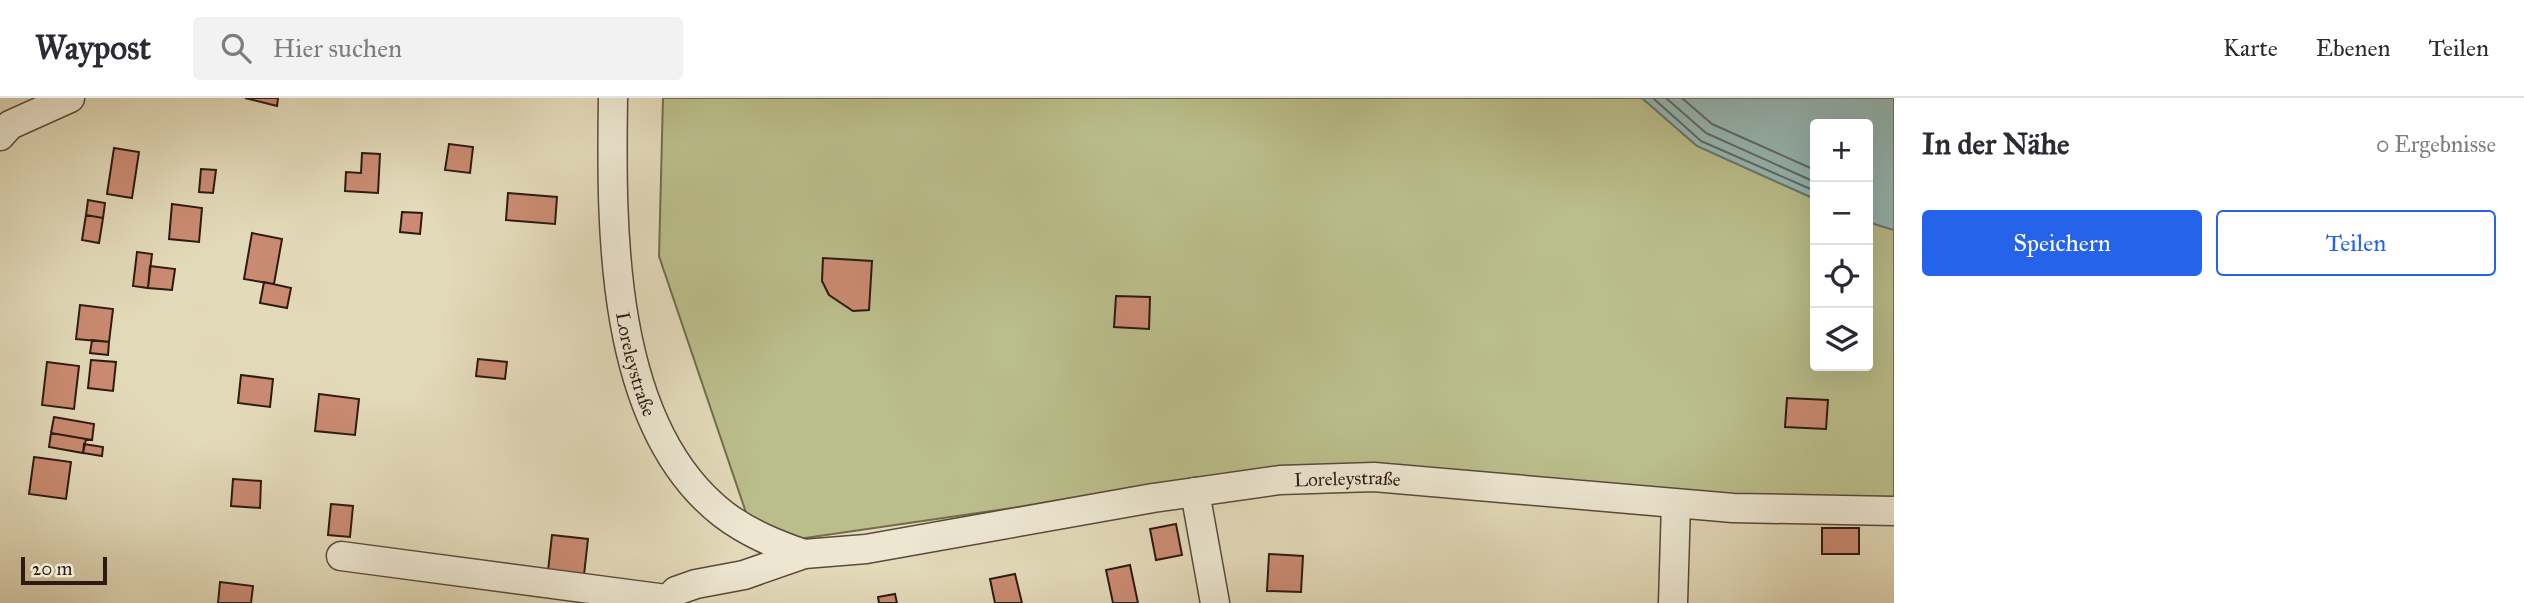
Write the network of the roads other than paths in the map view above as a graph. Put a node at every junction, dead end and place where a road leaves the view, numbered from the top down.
1 (70, 98) edge
2 (612, 98) edge
3 (0, 136) edge
4 (1195, 492) junction
5 (1676, 504) junction
6 (1894, 512) edge
7 (804, 554) junction
8 (341, 556) dead end
9 (665, 601) edge
10 (1215, 603) edge
11 (1672, 603) edge

1 - 3 street
2 - 7 street, Loreleystraße
4 - 5 street, Loreleystraße
4 - 7 street, Loreleystraße
4 - 10 street
5 - 6 street, Loreleystraße
5 - 11 street
7 - 9 street, Loreleystraße
8 - 9 street, Loreleystraße

